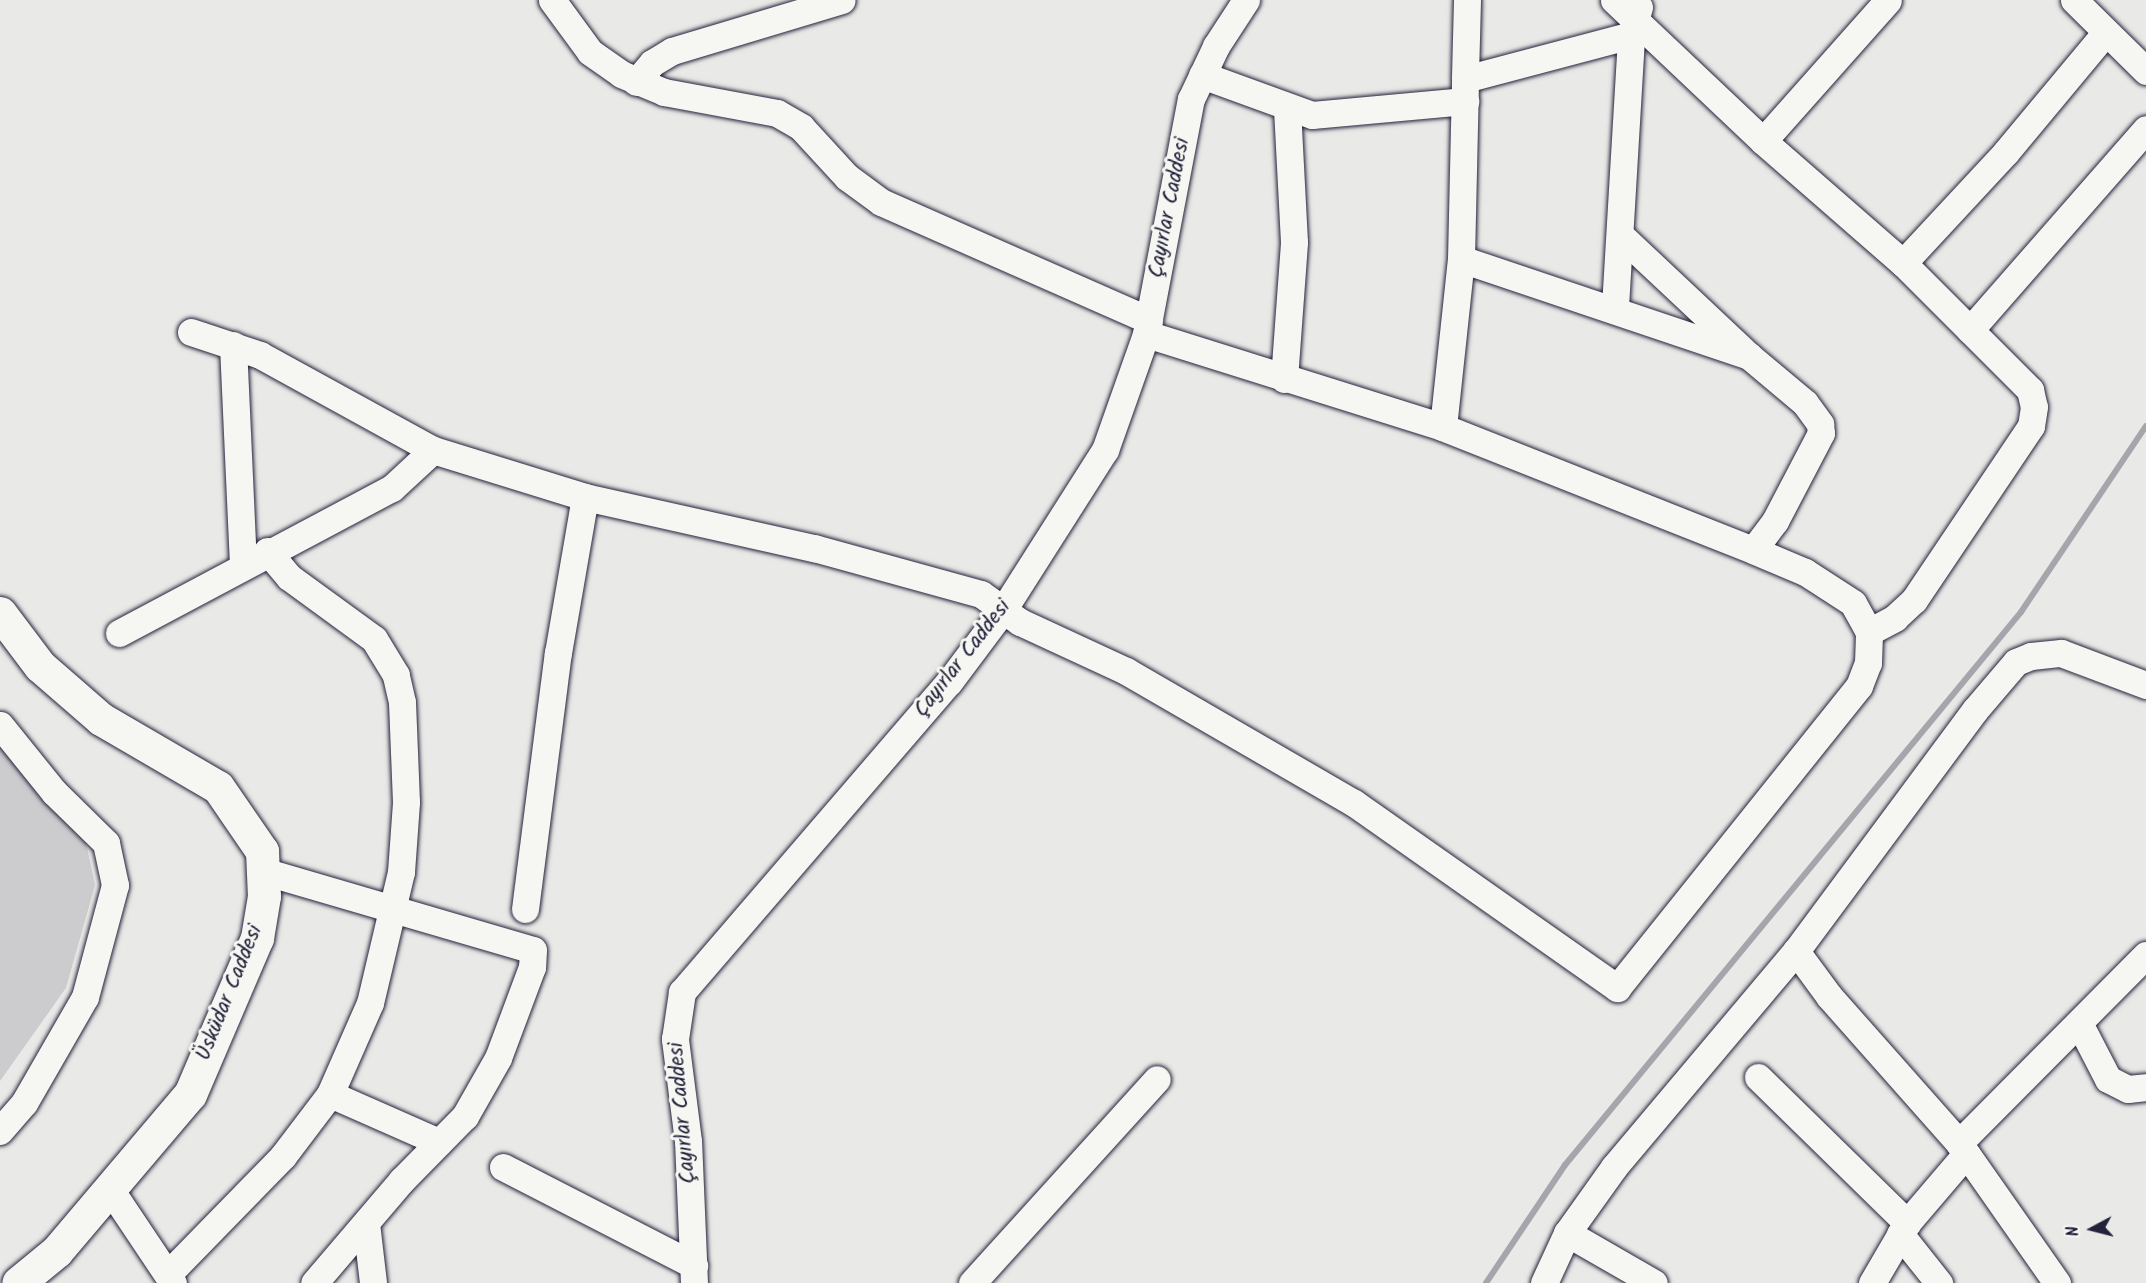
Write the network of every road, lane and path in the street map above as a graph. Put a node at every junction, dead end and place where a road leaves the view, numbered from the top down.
1 (552, 0) edge
2 (842, 0) edge
3 (1246, 0) edge
4 (1467, 0) edge
5 (1614, 0) edge
6 (1888, 0) edge
7 (2074, 0) edge
8 (1635, 19) edge
9 (2106, 32) junction
10 (2146, 71) edge
11 (1202, 75) junction
12 (636, 82) junction
13 (1465, 90) junction
14 (1287, 109) junction
15 (2146, 129) edge
16 (1762, 141) junction
17 (1620, 235) junction
18 (1461, 259) junction
19 (1904, 263) junction
20 (1615, 307) junction
21 (1148, 327) junction
22 (1970, 330) junction
23 (191, 332) dead end
24 (234, 345) junction
25 (1749, 356) junction
26 (1284, 379) junction
27 (1443, 427) junction
28 (433, 450) junction
29 (585, 497) junction
30 (1753, 550) junction
31 (267, 551) junction
32 (243, 564) junction
33 (1003, 610) junction
34 (0, 613) edge
35 (1869, 632) junction
36 (119, 633) dead end
37 (2146, 685) edge
38 (0, 725) edge
39 (263, 871) junction
40 (394, 909) junction
41 (525, 909) dead end
42 (1796, 951) junction
43 (2146, 955) edge
44 (2079, 1023) junction
45 (1758, 1077) dead end
46 (1157, 1079) dead end
47 (2146, 1087) edge
48 (330, 1094) junction
49 (0, 1131) edge
50 (439, 1142) junction
51 (1963, 1149) junction
52 (503, 1167) dead end
53 (110, 1189) junction
54 (366, 1223) junction
55 (1903, 1228) junction
56 (1567, 1233) junction
57 (694, 1274) edge
58 (171, 1279) edge
59 (18, 1283) edge
60 (314, 1283) edge
61 (372, 1283) edge
62 (972, 1283) edge
63 (1544, 1283) edge
64 (1654, 1283) edge
65 (1872, 1283) edge
66 (1939, 1283) edge
67 (2057, 1283) edge

1 - 12 street
2 - 12 street
3 - 11 street, Çayırlar Caddesi
4 - 13 street
5 - 8 street
6 - 16 street
7 - 9 street
8 - 13 street
8 - 16 street
8 - 17 street
9 - 10 street
9 - 19 street
11 - 14 street
11 - 21 street, Çayırlar Caddesi
12 - 21 street
13 - 14 street
13 - 18 street
14 - 26 street
15 - 22 street
16 - 19 street
17 - 20 street
17 - 25 street
18 - 20 street
18 - 27 street
19 - 22 street
20 - 25 street
21 - 26 street
21 - 33 street, Çayırlar Caddesi
22 - 35 street
23 - 24 street
24 - 28 street
24 - 32 street
25 - 30 street
26 - 27 street
27 - 30 street
28 - 29 street
28 - 31 street
29 - 33 street
29 - 41 street
30 - 35 street
31 - 32 street
31 - 40 street
32 - 36 street
33 - 35 street
33 - 57 street, Çayırlar Caddesi
34 - 39 main road, Üsküdar Caddesi
37 - 42 street
38 - 49 street
39 - 40 street
39 - 53 main road, Üsküdar Caddesi
40 - 48 street
40 - 50 street
42 - 51 street
42 - 56 street
43 - 44 street
44 - 47 street
44 - 51 street
45 - 55 street
46 - 62 street
48 - 50 street
48 - 58 street
50 - 54 street
51 - 55 street
51 - 67 street
52 - 57 street
53 - 58 street
53 - 59 main road, Üsküdar Caddesi
54 - 60 street
54 - 61 street
55 - 65 street
55 - 66 street
56 - 63 street
56 - 64 street

